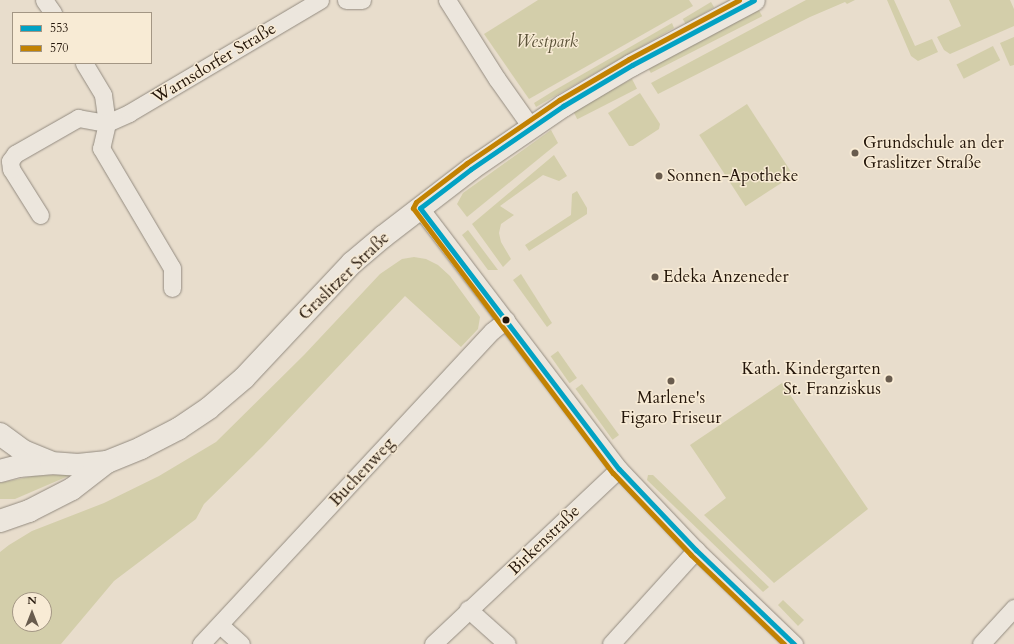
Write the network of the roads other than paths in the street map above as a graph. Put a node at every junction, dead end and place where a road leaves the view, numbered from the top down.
1 (44, 0) edge
2 (320, 0) edge
3 (346, 0) edge
4 (362, 0) edge
5 (447, 0) edge
6 (754, 0) edge
7 (52, 12) edge
8 (85, 64) edge
9 (107, 123) junction
10 (531, 127) junction
11 (420, 208) junction
12 (40, 215) dead end
13 (172, 288) dead end
14 (506, 320) junction
15 (0, 434) edge
16 (107, 462) junction
17 (51, 463) junction
18 (619, 469) junction
19 (0, 471) edge
20 (0, 520) edge
21 (696, 550) junction
22 (1014, 608) edge
23 (468, 609) junction
24 (220, 625) junction
25 (201, 644) edge
26 (241, 644) edge
27 (433, 644) edge
28 (507, 644) edge
29 (611, 644) edge
30 (794, 644) edge
31 (981, 644) edge

1 - 7 street
2 - 9 street, Warnsdorfer Straße
3 - 4 street
5 - 10 street
6 - 10 street, Graslitzer Straße
8 - 9 street
9 - 12 street
9 - 13 street
10 - 11 street, Graslitzer Straße
11 - 14 street
11 - 16 street, Graslitzer Straße
14 - 18 street
14 - 24 street, Buchenweg
15 - 17 street, Graslitzer Straße
16 - 17 street, Graslitzer Straße
16 - 20 street, Graslitzer Straße
17 - 19 street, Graslitzer Straße
18 - 21 street
18 - 23 street, Birkenstraße
21 - 29 street
21 - 30 street
22 - 31 street
23 - 27 street, Birkenstraße
23 - 28 street
24 - 25 street, Buchenweg
24 - 26 street

